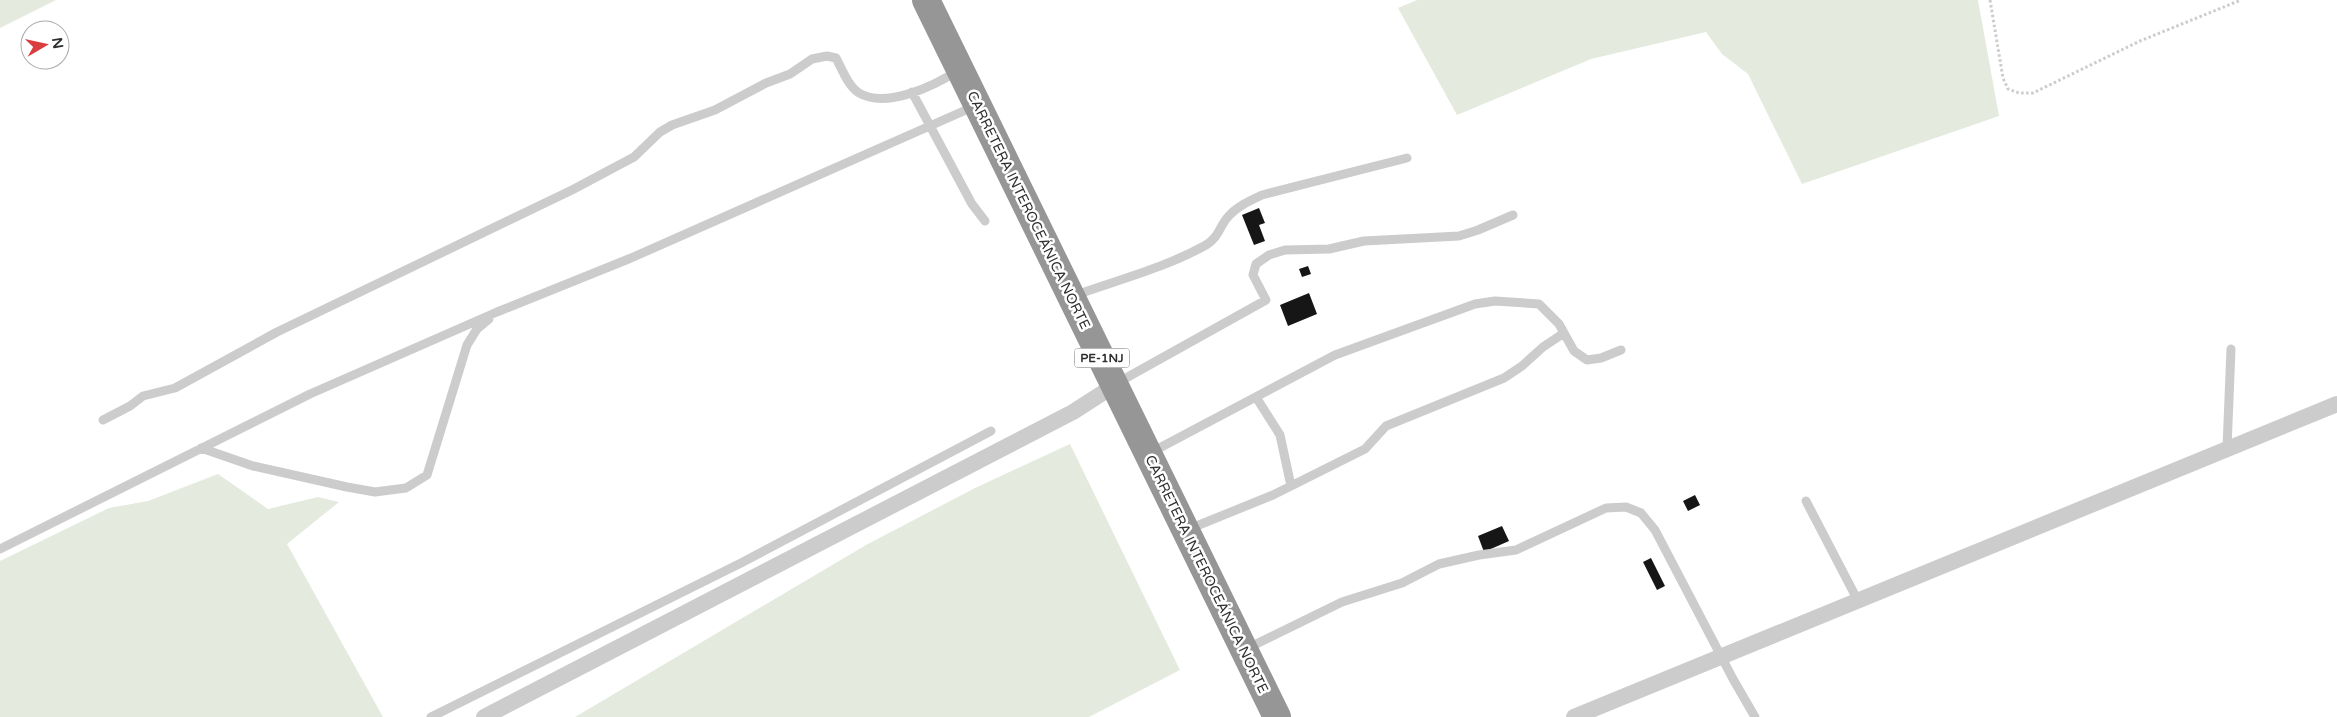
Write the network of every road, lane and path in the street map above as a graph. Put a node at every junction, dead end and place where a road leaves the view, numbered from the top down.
1 (926, 0) edge
2 (1990, 0) edge
3 (2242, 0) edge
4 (960, 69) junction
5 (912, 92) junction
6 (977, 105) junction
7 (931, 125) junction
8 (1407, 158) dead end
9 (1513, 215) dead end
10 (985, 221) dead end
11 (1071, 297) junction
12 (496, 312) junction
13 (1564, 333) junction
14 (2232, 349) dead end
15 (1621, 350) dead end
16 (1115, 385) junction
17 (1256, 397) junction
18 (2337, 404) edge
19 (103, 420) dead end
20 (991, 431) dead end
21 (201, 448) junction
22 (2227, 448) junction
23 (1148, 454) junction
24 (1291, 486) junction
25 (1806, 501) dead end
26 (1186, 531) junction
27 (0, 549) edge
28 (1857, 599) junction
29 (1244, 650) junction
30 (1722, 656) junction
31 (431, 717) edge
32 (484, 717) edge
33 (1277, 717) edge
34 (1574, 717) edge
35 (1755, 717) edge

1 - 4 highway, CARRETERA INTEROCEÁNICA NORTE / PE-1NJ
2 - 3 path
4 - 5 lane
4 - 6 highway, CARRETERA INTEROCEÁNICA NORTE / PE-1NJ
5 - 7 lane
5 - 19 lane
6 - 7 lane
6 - 11 highway, CARRETERA INTEROCEÁNICA NORTE / PE-1NJ
7 - 10 lane
7 - 12 lane
8 - 11 lane
9 - 16 lane
11 - 16 highway, CARRETERA INTEROCEÁNICA NORTE / PE-1NJ
12 - 21 lane
12 - 21 lane
13 - 15 lane
13 - 17 lane
13 - 24 lane
14 - 22 lane
16 - 23 highway, CARRETERA INTEROCEÁNICA NORTE / PE-1NJ
16 - 32 street
17 - 23 lane
17 - 24 lane
18 - 22 street
20 - 31 lane
21 - 27 lane
22 - 28 street
23 - 26 highway, CARRETERA INTEROCEÁNICA NORTE / PE-1NJ
24 - 26 lane
25 - 28 lane
26 - 29 highway, CARRETERA INTEROCEÁNICA NORTE / PE-1NJ
28 - 30 street
29 - 30 lane
29 - 33 highway, CARRETERA INTEROCEÁNICA NORTE / PE-1NJ
30 - 34 street
30 - 35 lane

